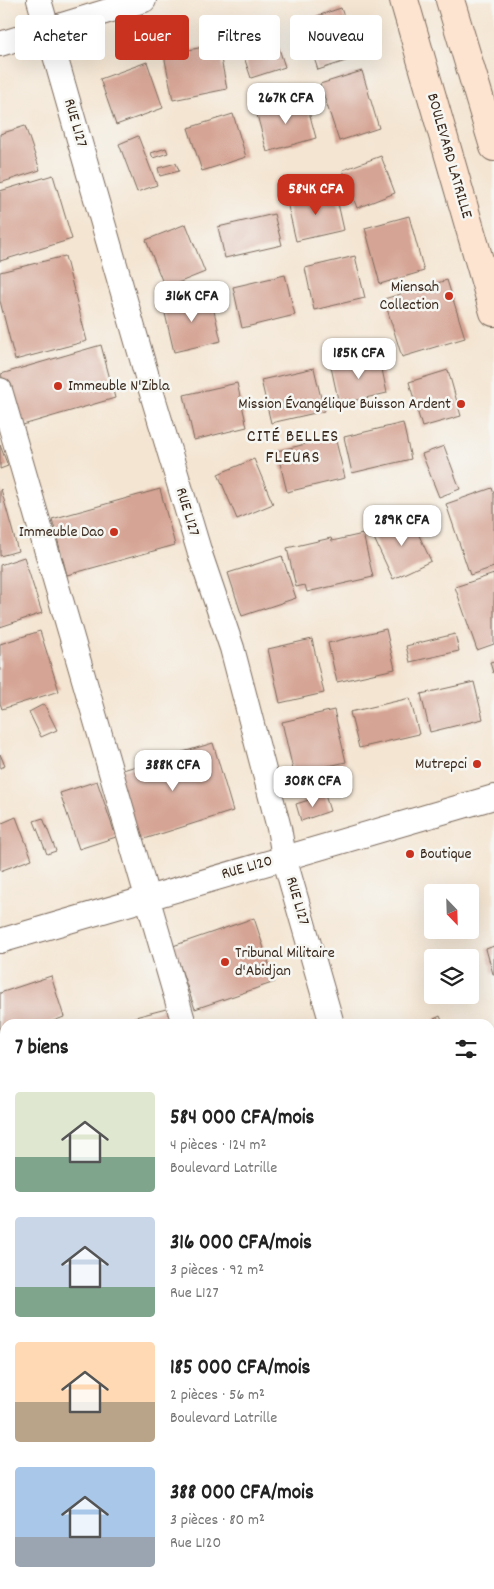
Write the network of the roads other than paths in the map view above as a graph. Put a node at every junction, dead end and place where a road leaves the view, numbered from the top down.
1 (40, 0) edge
2 (144, 0) edge
3 (404, 0) edge
4 (450, 0) edge
5 (44, 15) edge
6 (96, 15) edge
7 (15, 40) edge
8 (0, 44) edge
9 (56, 60) edge
10 (494, 147) edge
11 (494, 312) edge
12 (0, 390) edge
13 (494, 796) edge
14 (284, 857) junction
15 (148, 897) junction
16 (0, 941) edge
17 (183, 1019) edge
18 (331, 1019) edge

1 - 5 street, RUE L127
2 - 6 street
3 - 11 main road, BOULEVARD LATRILLE
4 - 10 main road
7 - 8 street
9 - 14 street, RUE L127
12 - 15 street
13 - 14 street, RUE L120
14 - 15 street, RUE L120
14 - 18 street, RUE L127
15 - 16 street, RUE L120
15 - 17 street

